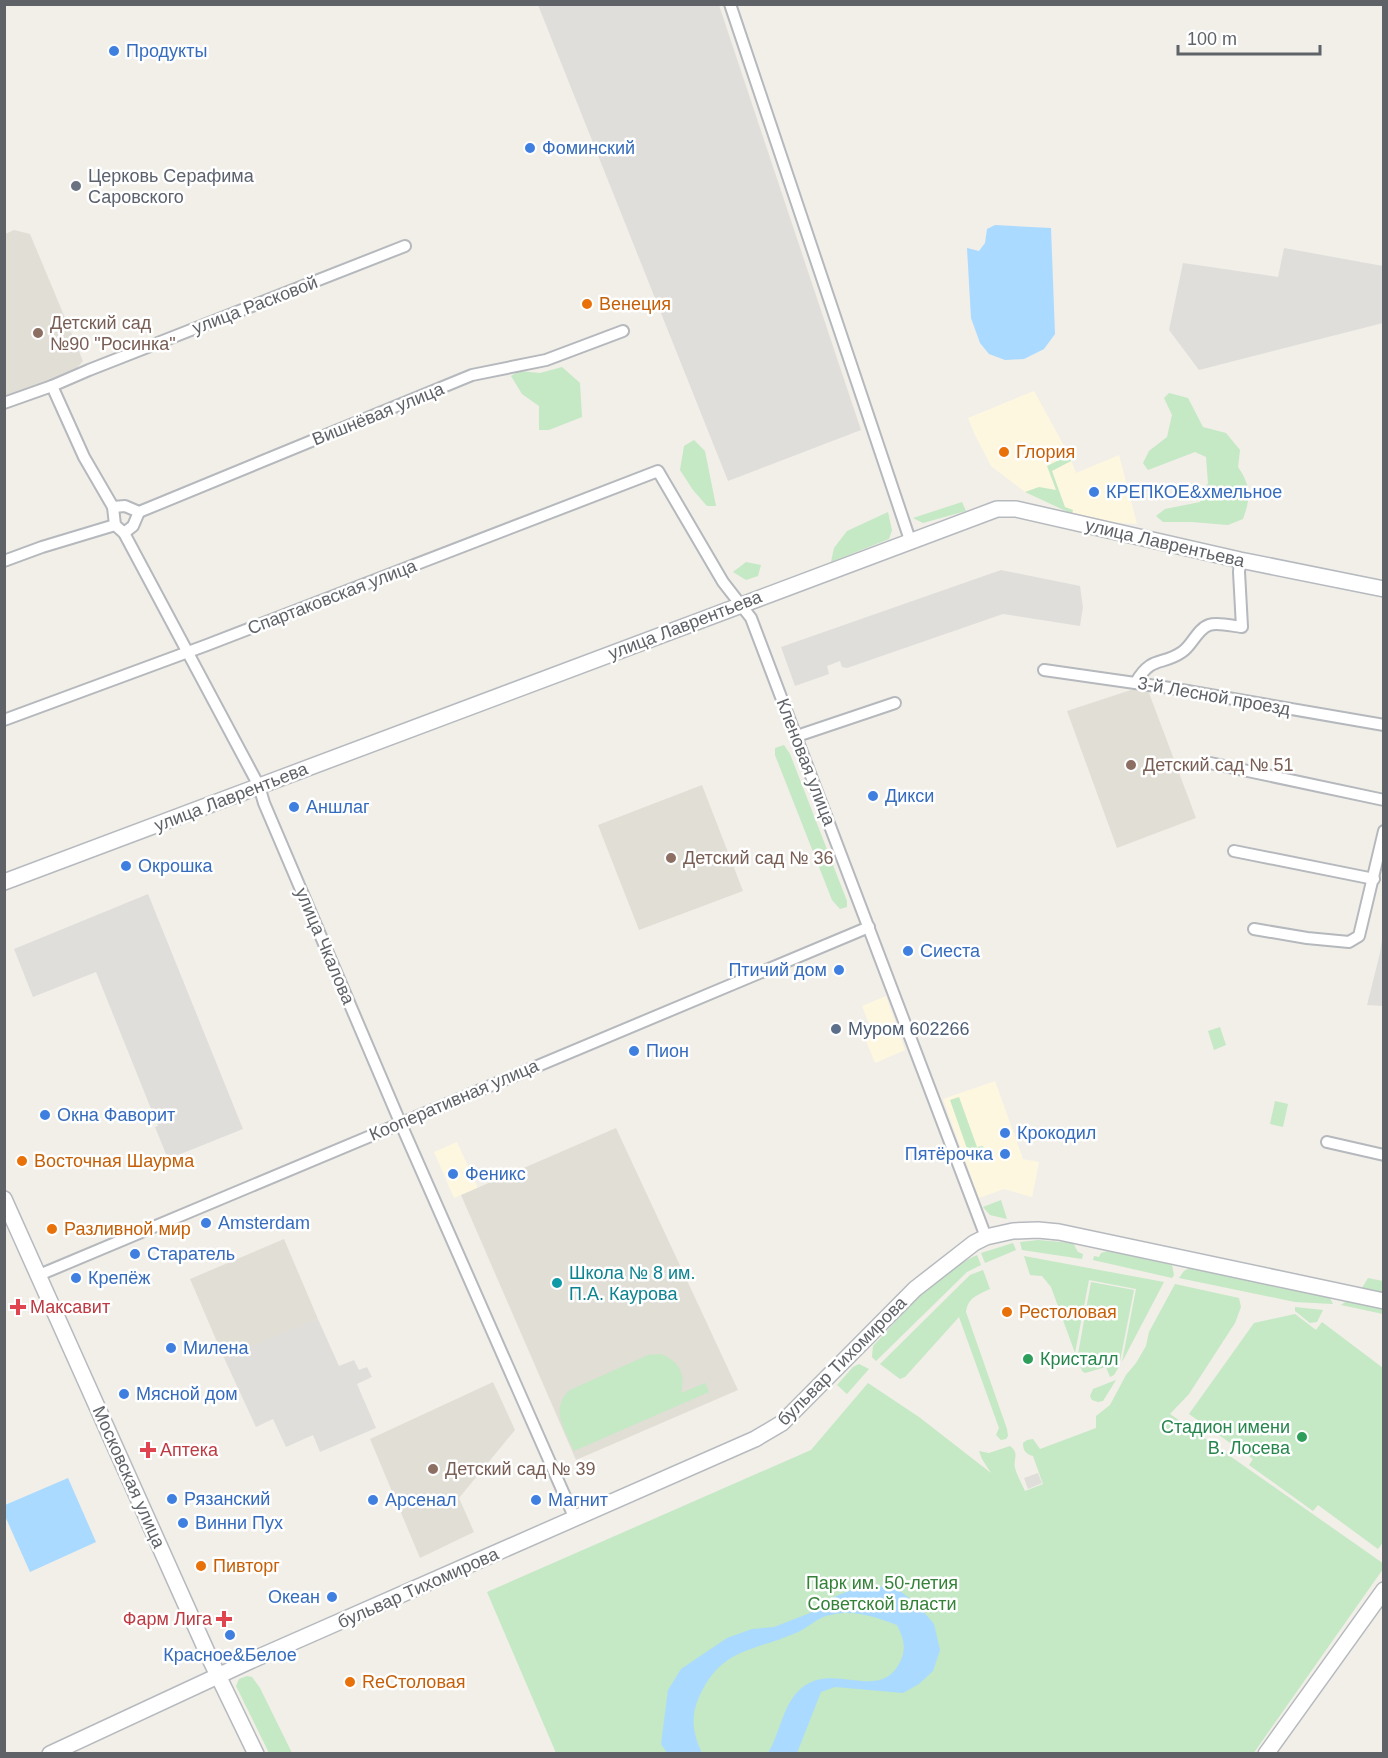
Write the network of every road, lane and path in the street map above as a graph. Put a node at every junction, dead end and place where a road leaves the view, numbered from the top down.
1 (730, 4) edge
2 (405, 246) dead end
3 (623, 331) dead end
4 (52, 386) junction
5 (4, 403) edge
6 (658, 471) joint
7 (113, 507) junction
8 (139, 512) junction
9 (115, 525) junction
10 (123, 534) junction
11 (910, 540) junction
12 (1240, 560) junction
13 (4, 561) edge
14 (1383, 589) edge
15 (741, 604) junction
16 (187, 651) junction
17 (1044, 670) dead end
18 (1136, 682) junction
19 (895, 703) dead end
20 (4, 720) edge
21 (1383, 725) edge
22 (797, 736) junction
23 (1210, 763) dead end
24 (259, 786) junction
25 (1383, 800) edge
26 (1383, 831) edge
27 (1234, 851) dead end
28 (1374, 879) junction
29 (4, 882) edge
30 (869, 927) junction
31 (1254, 929) dead end
32 (400, 1122) junction
33 (1327, 1142) dead end
34 (1383, 1155) edge
35 (4, 1199) edge
36 (986, 1237) junction
37 (39, 1275) junction
38 (1383, 1301) edge
39 (574, 1519) junction
40 (1383, 1590) edge
41 (219, 1677) junction
42 (50, 1754) edge
43 (256, 1754) edge
44 (1266, 1754) edge

1 - 11 street
2 - 4 street, улица Расковой
3 - 8 street, Вишнёвая улица
4 - 5 street, улица Расковой
4 - 7 street
6 - 15 street, Кленовая улица
6 - 16 street, Спартаковская улица
7 - 8 street
7 - 9 street
8 - 10 street
9 - 10 street, улица Чкалова
9 - 13 street
10 - 16 street, улица Чкалова
11 - 12 street, улица Лаврентьева
11 - 15 street, улица Лаврентьева
12 - 14 street, улица Лаврентьева
12 - 18 street
15 - 22 street, Кленовая улица
15 - 24 street, улица Лаврентьева
16 - 20 street, Спартаковская улица
16 - 24 street, улица Чкалова
17 - 18 street, 3-й Лесной проезд
18 - 21 street, 3-й Лесной проезд
19 - 22 street
22 - 30 street, Кленовая улица
23 - 25 street
24 - 29 street, улица Лаврентьева
24 - 32 street, улица Чкалова
26 - 28 street
27 - 28 street
28 - 31 street
30 - 32 street, Кооперативная улица
30 - 36 street, Кленовая улица
32 - 37 street, Кооперативная улица
32 - 39 street, улица Чкалова
33 - 34 street
35 - 37 street, Московская улица
36 - 38 street, бульвар Тихомирова
36 - 39 street, бульвар Тихомирова
37 - 41 street, Московская улица
39 - 41 street, бульвар Тихомирова
40 - 44 street
41 - 42 street, бульвар Тихомирова
41 - 43 street, Московская улица

